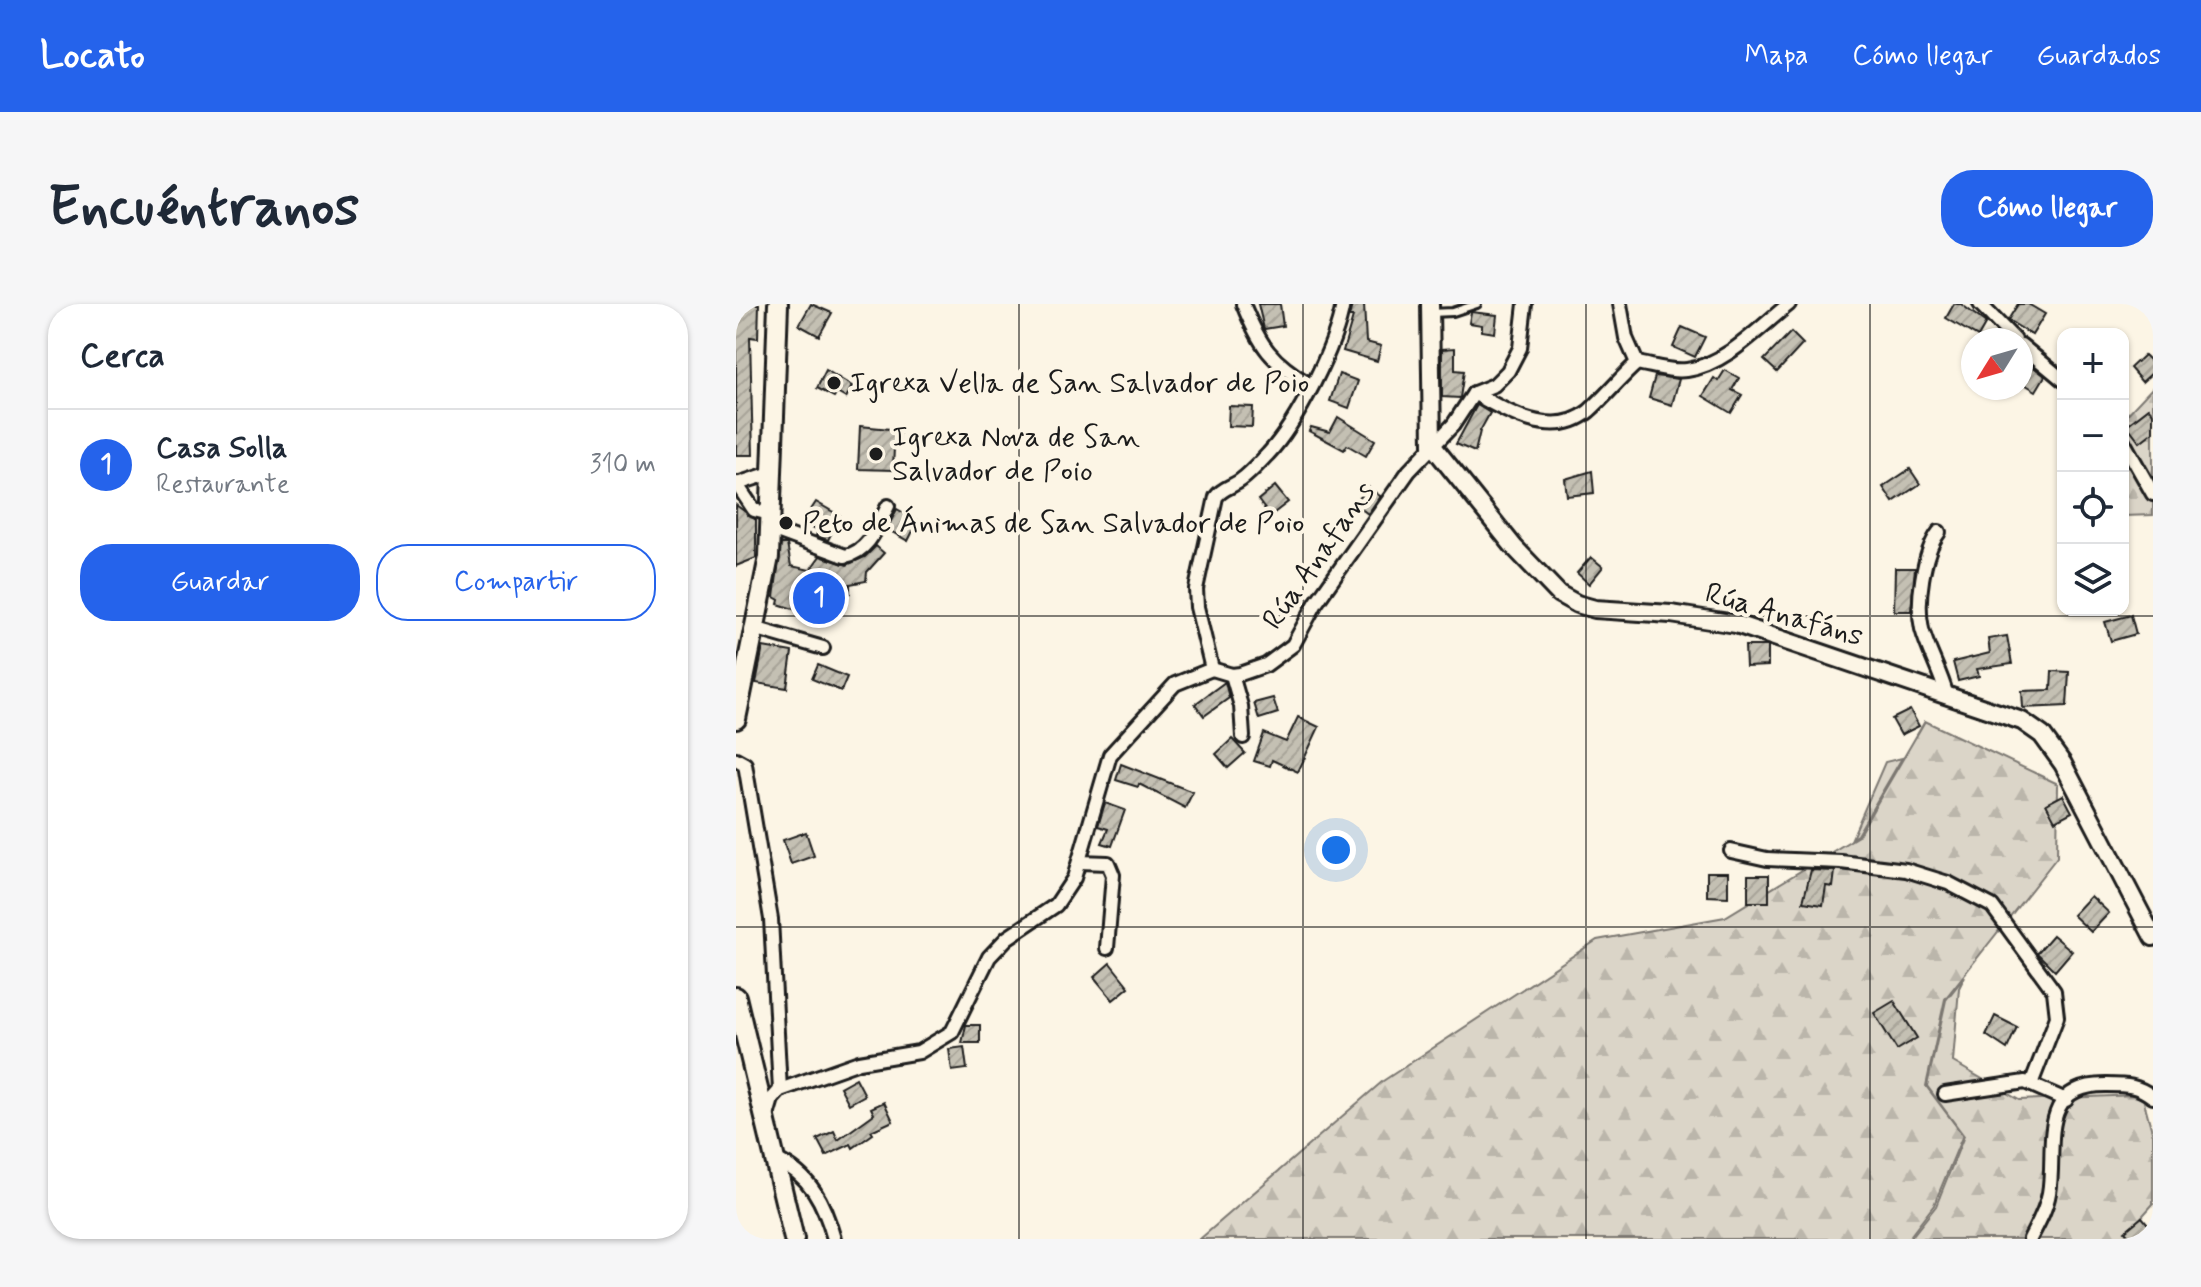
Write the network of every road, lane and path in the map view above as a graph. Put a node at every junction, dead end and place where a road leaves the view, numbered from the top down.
1 (778, 304) edge
2 (1243, 304) edge
3 (1343, 304) edge
4 (1477, 304) edge
5 (1523, 304) edge
6 (1620, 304) edge
7 (1789, 304) edge
8 (1980, 304) edge
9 (1430, 308) edge
10 (2003, 328) edge
11 (2033, 355) edge
12 (1637, 363) junction
13 (2057, 375) edge
14 (1310, 385) junction
15 (1474, 393) junction
16 (1432, 445) junction
17 (2129, 452) edge
18 (771, 473) junction
19 (736, 483) edge
20 (2153, 494) edge
21 (888, 506) dead end
22 (770, 521) junction
23 (1939, 532) dead end
24 (754, 628) junction
25 (823, 648) dead end
26 (1212, 669) junction
27 (1232, 675) junction
28 (1946, 693) junction
29 (736, 719) edge
30 (1243, 737) dead end
31 (736, 759) edge
32 (1731, 851) dead end
33 (1079, 862) junction
34 (2153, 937) edge
35 (1107, 948) dead end
36 (736, 997) edge
37 (2031, 1084) junction
38 (780, 1090) junction
39 (1945, 1094) dead end
40 (2153, 1097) edge
41 (2066, 1100) junction
42 (766, 1122) junction
43 (775, 1159) junction
44 (794, 1239) edge
45 (834, 1239) edge
46 (2030, 1239) edge

1 - 18 main road
2 - 14 street
3 - 14 street
4 - 9 lane
5 - 15 street
6 - 12 street
7 - 12 street
8 - 10 street
9 - 16 street
11 - 13 street
12 - 15 street
14 - 26 street
15 - 16 street, Rúa Anafans
16 - 27 street, Rúa Anafans
16 - 28 street, Rúa Anafáns
17 - 20 street
18 - 19 street
18 - 22 main road
19 - 22 street
21 - 22 street
22 - 24 main road
23 - 28 street
24 - 25 street
24 - 29 main road
26 - 27 street
26 - 33 street
27 - 30 street
28 - 34 street, Rúa Anafáns
31 - 38 street
32 - 37 street
33 - 35 street
33 - 38 street
36 - 42 main road
37 - 39 street
37 - 41 street
38 - 42 street
40 - 41 street
41 - 46 street
42 - 43 main road
43 - 44 main road
43 - 45 street

